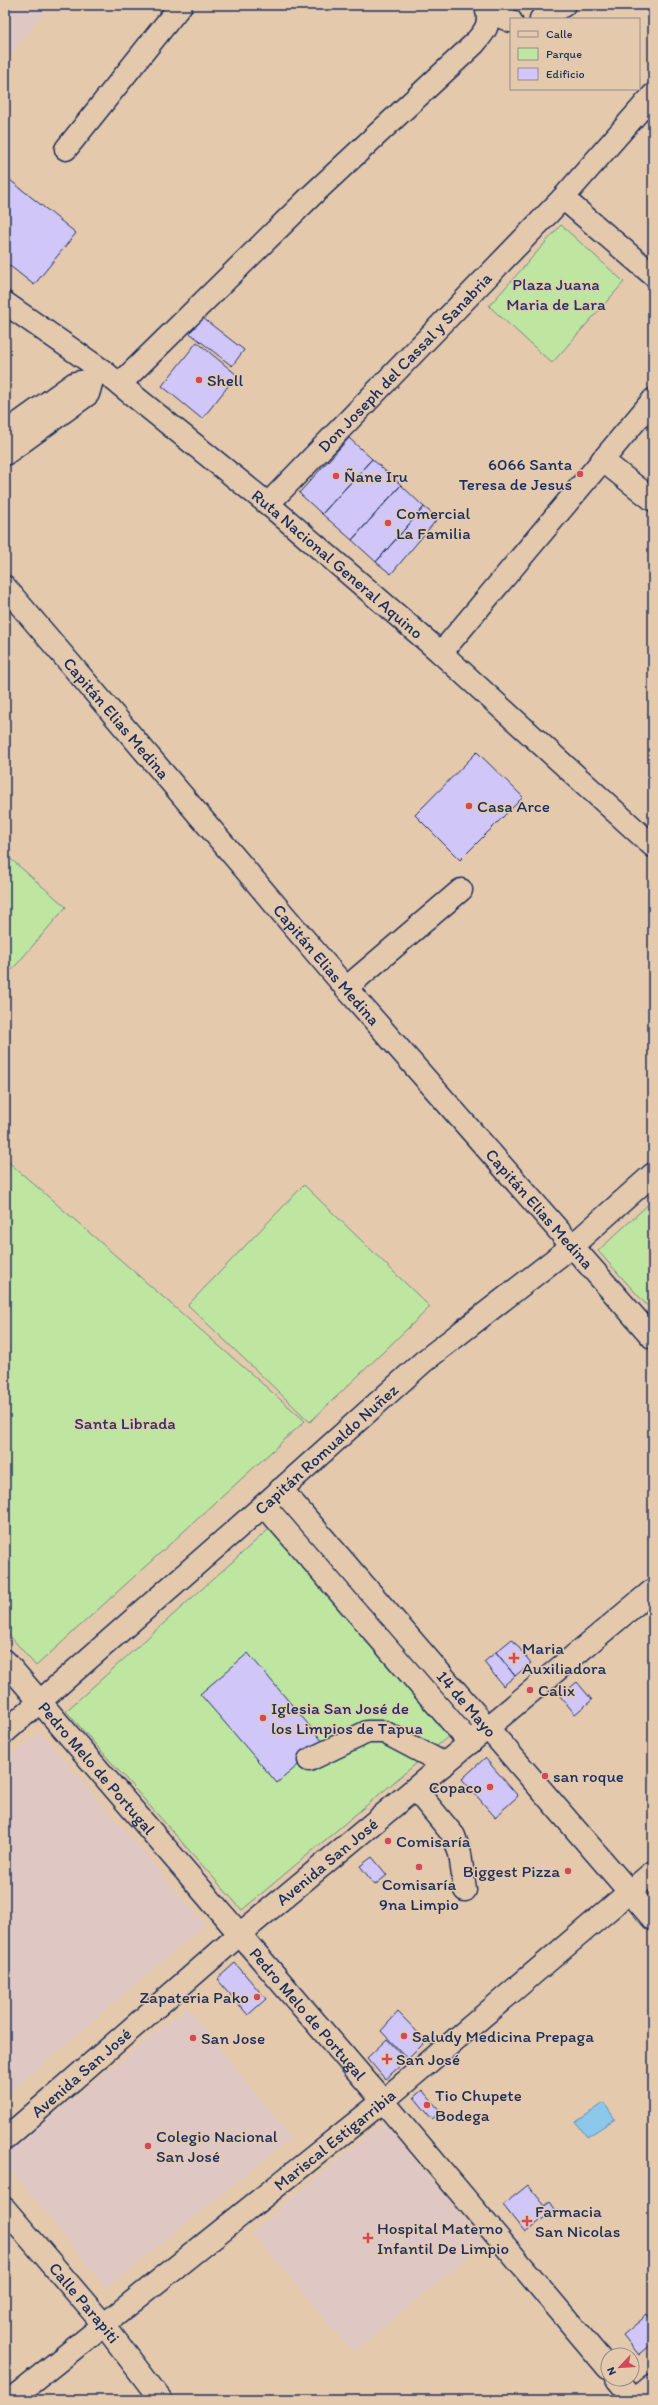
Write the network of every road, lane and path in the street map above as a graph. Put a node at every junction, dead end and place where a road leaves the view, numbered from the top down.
1 (181, 5) edge
2 (564, 5) edge
3 (485, 8) edge
4 (543, 18) edge
5 (510, 20) edge
6 (653, 95) edge
7 (66, 149) dead end
8 (563, 198) junction
9 (653, 275) edge
10 (9, 311) edge
11 (97, 379) junction
12 (653, 400) edge
13 (5, 433) edge
14 (5, 454) edge
15 (602, 460) junction
16 (653, 500) edge
17 (268, 504) junction
18 (5, 587) edge
19 (442, 652) junction
20 (653, 846) edge
21 (461, 890) dead end
22 (346, 988) junction
23 (653, 1174) edge
24 (572, 1246) junction
25 (653, 1338) edge
26 (281, 1489) junction
27 (264, 1505) junction
28 (653, 1590) edge
29 (5, 1661) edge
30 (40, 1701) junction
31 (489, 1728) junction
32 (5, 1732) edge
33 (470, 1743) junction
34 (309, 1760) dead end
35 (445, 1764) junction
36 (415, 1789) junction
37 (653, 1872) edge
38 (465, 1890) dead end
39 (629, 1892) junction
40 (653, 1919) edge
41 (240, 1934) junction
42 (383, 2101) junction
43 (5, 2139) edge
44 (5, 2209) edge
45 (104, 2325) junction
46 (600, 2359) edge
47 (653, 2385) edge
48 (624, 2387) edge
49 (10, 2400) edge
50 (161, 2400) edge
51 (635, 2400) edge

1 - 7 main road
2 - 4 main road
3 - 5 main road
3 - 11 main road
6 - 8 main road, Don Joseph del Cassal y Sanabria
8 - 9 main road
8 - 17 main road, Don Joseph del Cassal y Sanabria
10 - 11 main road, Ruta Nacional General Aquino
11 - 13 main road
11 - 14 main road
11 - 17 main road, Ruta Nacional General Aquino
12 - 15 main road
15 - 16 main road
15 - 19 main road
17 - 19 main road, Ruta Nacional General Aquino
18 - 22 main road, Capitán Elias Medina
19 - 20 main road, Ruta Nacional General Aquino
21 - 22 main road
22 - 24 main road, Capitán Elias Medina
23 - 24 main road, Capitán Romualdo Nuñez
24 - 25 main road, Capitán Elias Medina
24 - 26 main road, Capitán Romualdo Nuñez
26 - 27 main road, Capitán Romualdo Nuñez
26 - 31 main road, 14 de Mayo
27 - 30 main road, Capitán Romualdo Nuñez
27 - 33 main road, 14 de Mayo
28 - 31 main road, Avenida San José
29 - 30 main road, Pedro Melo de Portugal
30 - 32 main road, Capitán Romualdo Nuñez
30 - 41 main road, Pedro Melo de Portugal
31 - 33 main road, Avenida San José
31 - 39 main road, 14 de Mayo
33 - 35 main road, Avenida San José
34 - 35 main road
35 - 36 main road, Avenida San José
36 - 38 main road
36 - 41 main road, Avenida San José
37 - 39 main road, Mariscal Estigarribia
39 - 40 main road, 14 de Mayo
39 - 42 main road, Mariscal Estigarribia
41 - 42 main road, Pedro Melo de Portugal
41 - 43 main road, Avenida San José
42 - 45 main road, Mariscal Estigarribia
42 - 46 main road, Pedro Melo de Portugal
44 - 45 main road, Calle Parapiti
45 - 49 main road, Mariscal Estigarribia
45 - 50 main road, Calle Parapiti
47 - 51 main road
48 - 51 main road

